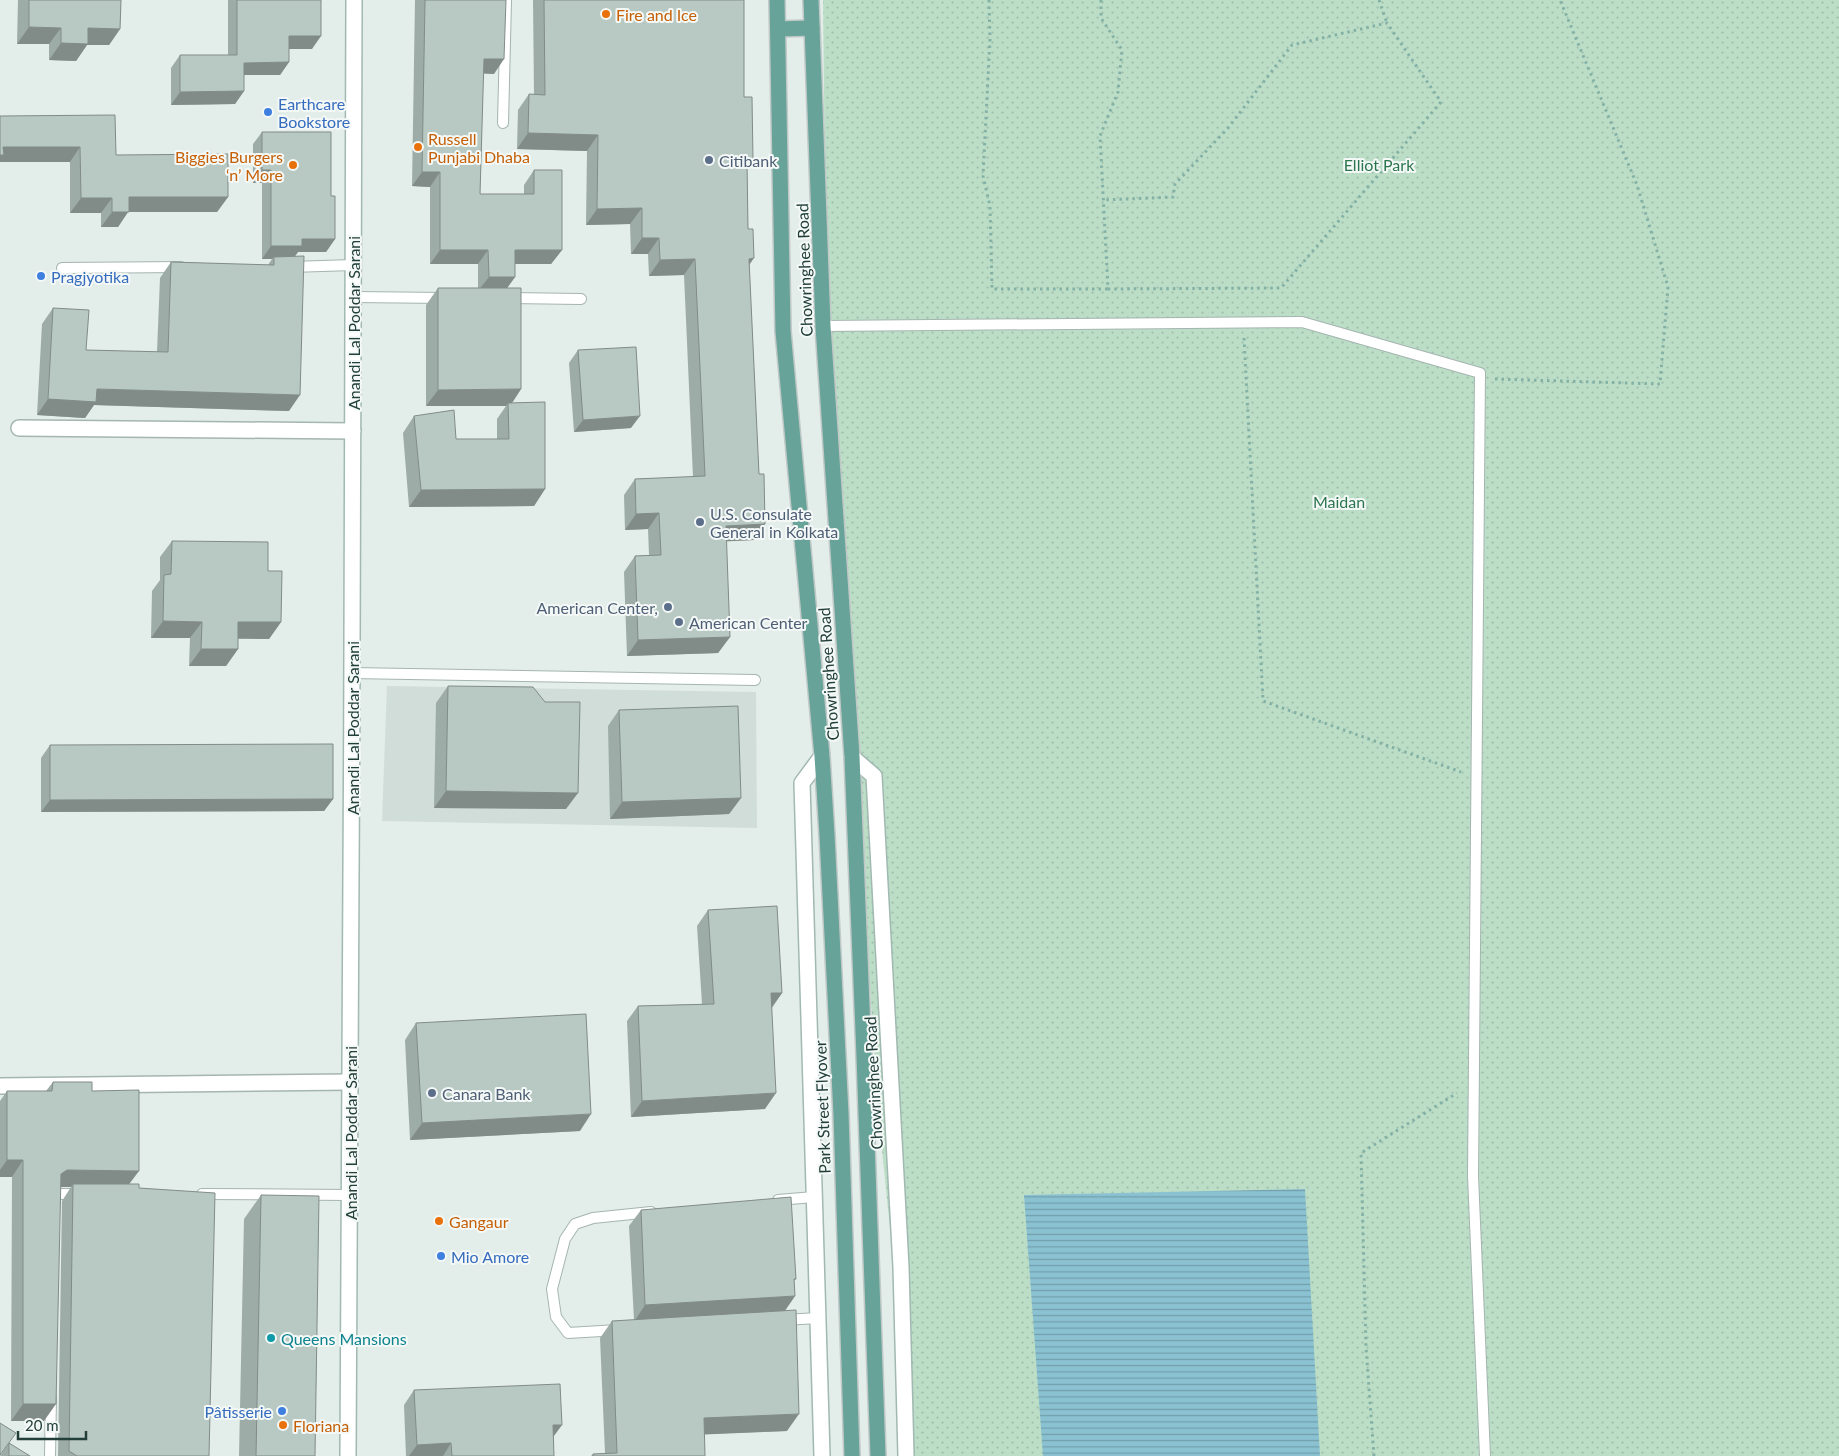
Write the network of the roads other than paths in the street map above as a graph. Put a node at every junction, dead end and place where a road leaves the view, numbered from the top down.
1 (354, 0) edge
2 (506, 0) edge
3 (777, 0) edge
4 (811, 0) edge
5 (778, 28) junction
6 (812, 28) junction
7 (503, 123) dead end
8 (353, 265) junction
9 (188, 267) edge
10 (284, 267) edge
11 (62, 268) dead end
12 (354, 297) junction
13 (455, 298) edge
14 (504, 298) edge
15 (581, 299) dead end
16 (823, 326) junction
17 (19, 428) dead end
18 (353, 431) junction
19 (351, 673) junction
20 (755, 680) dead end
21 (822, 756) junction
22 (852, 757) junction
23 (350, 1082) junction
24 (0, 1086) edge
25 (91, 1194) edge
26 (193, 1194) edge
27 (350, 1195) junction
28 (814, 1197) junction
29 (772, 1201) edge
30 (663, 1211) edge
31 (54, 1214) edge
32 (818, 1318) junction
33 (776, 1321) edge
34 (627, 1330) edge
35 (51, 1388) edge
36 (50, 1456) edge
37 (348, 1456) edge
38 (822, 1456) edge
39 (852, 1456) edge
40 (878, 1456) edge
41 (906, 1456) edge
42 (1485, 1456) edge

1 - 8 street, Anandi Lal Poddar Sarani
2 - 7 lane
3 - 5 main road, Chowringhee Road
4 - 6 main road, Chowringhee Road
5 - 6 main road
5 - 21 main road, Chowringhee Road
6 - 16 main road, Chowringhee Road
8 - 10 lane
8 - 12 street, Anandi Lal Poddar Sarani
9 - 11 lane
12 - 13 lane
12 - 18 street, Anandi Lal Poddar Sarani
14 - 15 lane
16 - 22 main road, Chowringhee Road
16 - 42 lane
17 - 18 street
18 - 19 street, Anandi Lal Poddar Sarani
19 - 20 lane
19 - 23 street, Anandi Lal Poddar Sarani
21 - 28 street, Chowringhee Road
21 - 39 main road, Park Street Flyover
22 - 40 main road
22 - 41 street, Chowringhee Road
23 - 24 street
23 - 27 street, Anandi Lal Poddar Sarani
25 - 31 lane
26 - 27 lane
27 - 37 street, Anandi Lal Poddar Sarani
28 - 29 lane
28 - 32 street, Chowringhee Road
30 - 34 lane
32 - 33 lane
32 - 38 street, Chowringhee Road
35 - 36 lane

